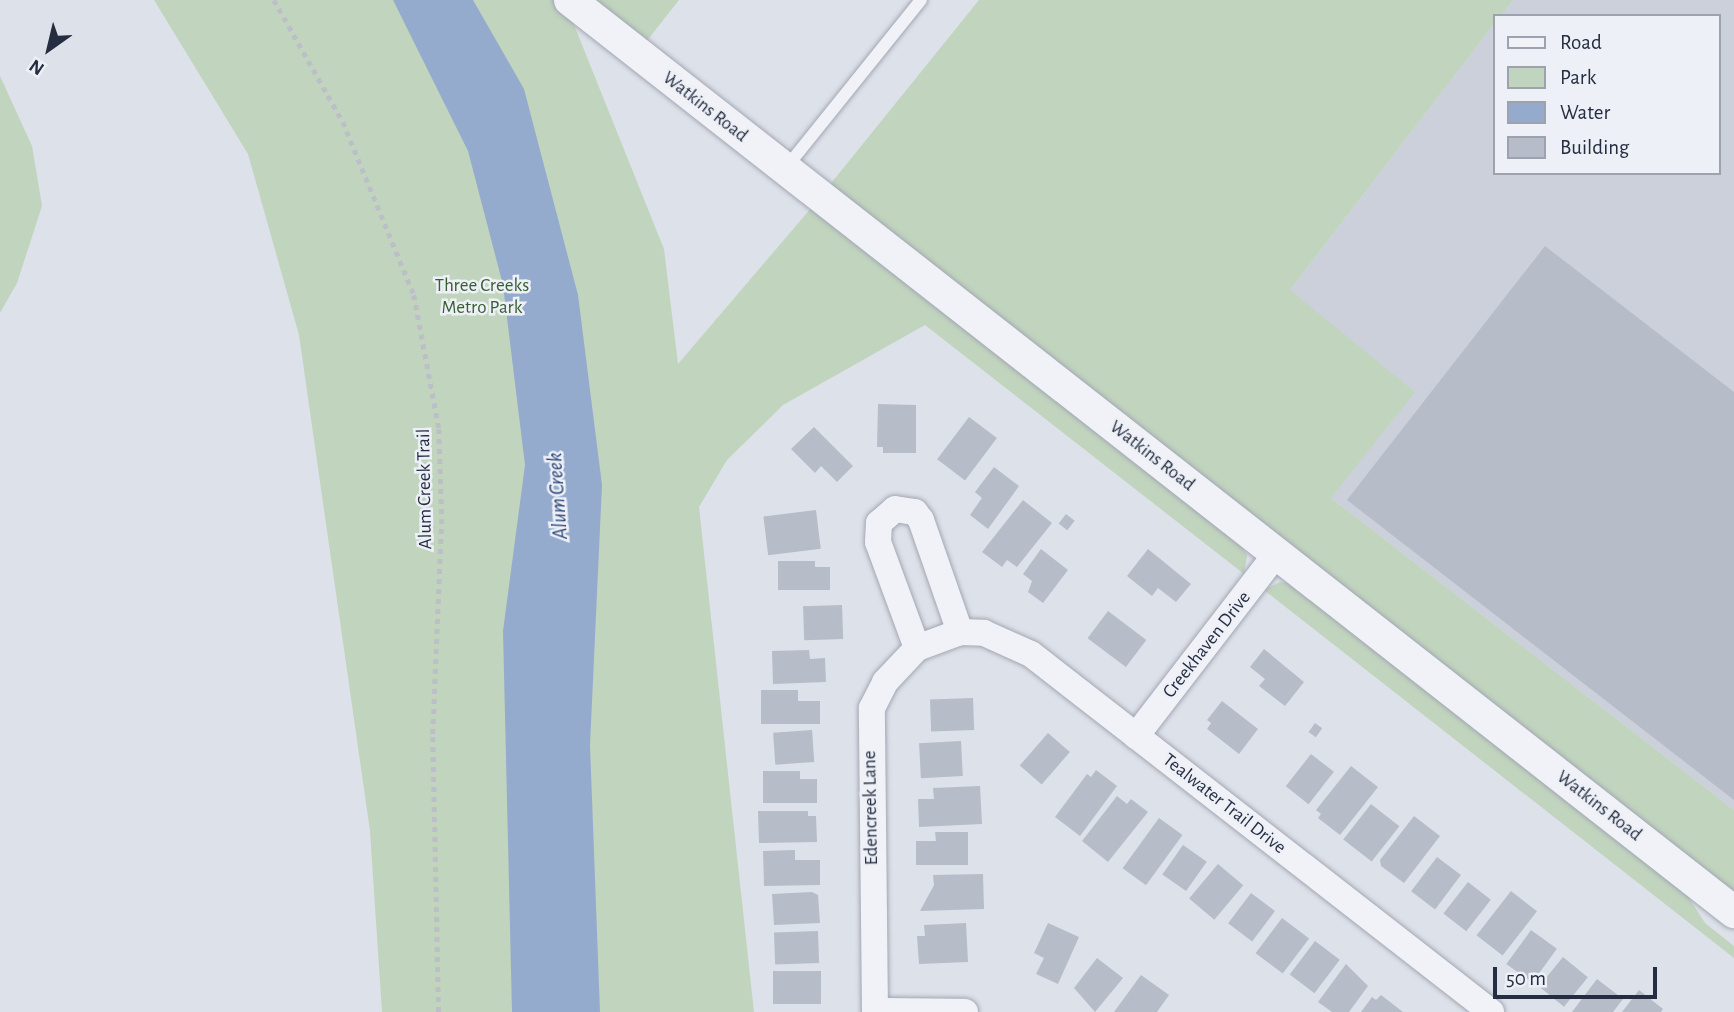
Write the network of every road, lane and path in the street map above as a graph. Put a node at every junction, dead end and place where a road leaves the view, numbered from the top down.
1 (274, 0) edge
2 (570, 0) edge
3 (921, 0) edge
4 (785, 169) junction
5 (1278, 554) junction
6 (951, 634) junction
7 (917, 648) junction
8 (1136, 736) junction
9 (1734, 912) edge
10 (439, 1012) edge
11 (875, 1012) edge
12 (965, 1012) edge
13 (1491, 1012) edge

1 - 10 path, Alum Creek Trail
2 - 4 street, Watkins Road
3 - 4 lane
4 - 5 street, Watkins Road
5 - 8 street, Creekhaven Drive
5 - 9 street, Watkins Road
6 - 7 street, Edencreek Lane
6 - 7 street
6 - 8 street, Tealwater Trail Drive
7 - 11 street, Edencreek Lane
8 - 13 street, Tealwater Trail Drive
11 - 12 street

